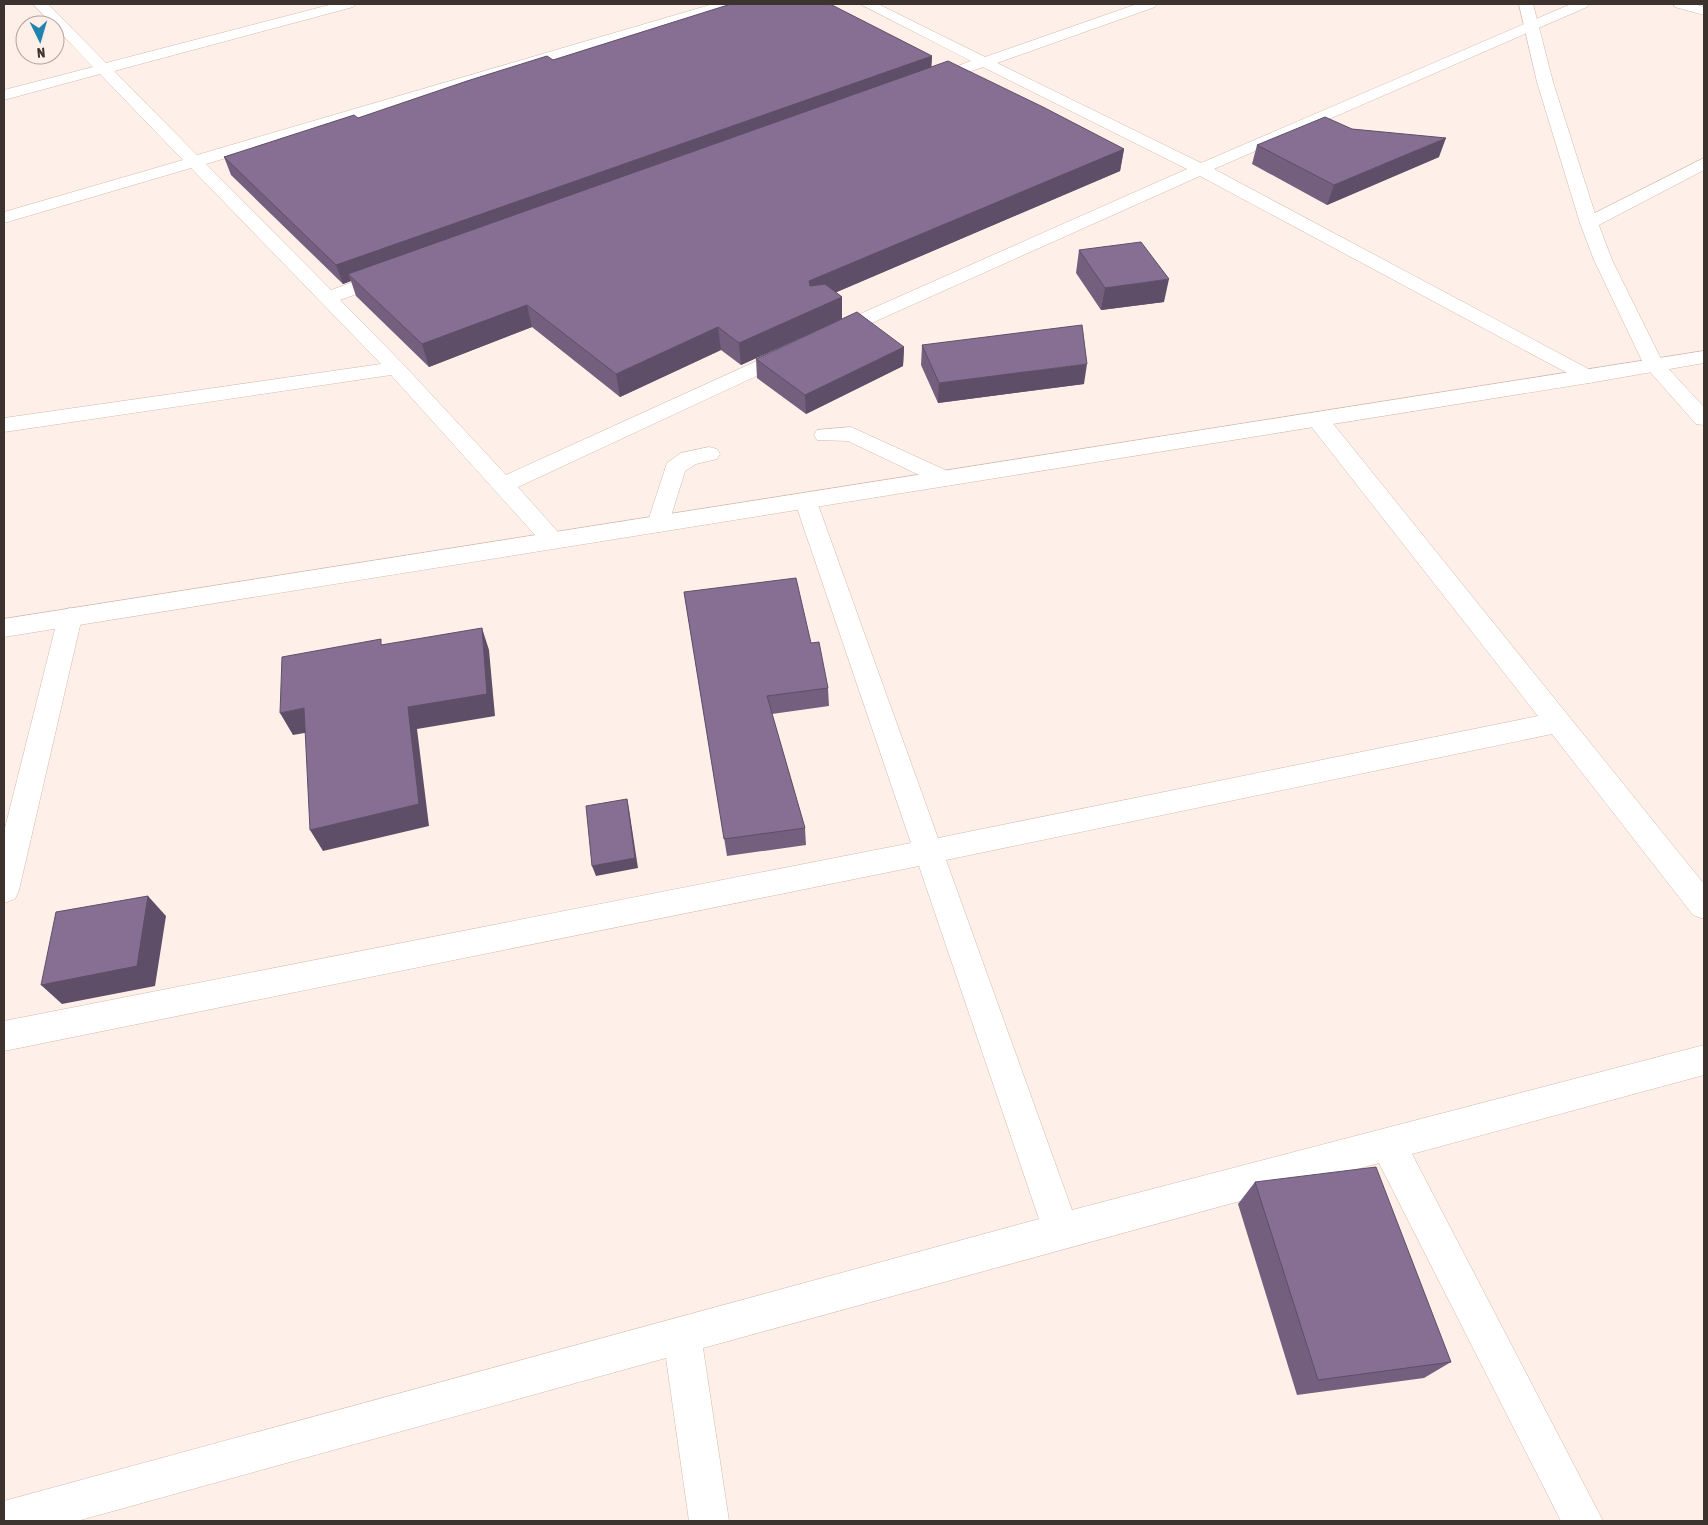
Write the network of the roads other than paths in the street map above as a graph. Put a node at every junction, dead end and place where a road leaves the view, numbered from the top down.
1 (40, 4) edge
2 (348, 4) edge
3 (728, 4) edge
4 (867, 4) edge
5 (1150, 4) edge
6 (1526, 4) edge
7 (1582, 4) edge
8 (1680, 4) edge
9 (1704, 12) edge
10 (1530, 28) junction
11 (984, 61) junction
12 (105, 69) junction
13 (918, 85) edge
14 (4, 95) edge
15 (194, 162) junction
16 (1704, 163) edge
17 (1202, 169) junction
18 (4, 218) edge
19 (1589, 223) junction
20 (403, 271) edge
21 (328, 298) junction
22 (1704, 357) edge
23 (1654, 365) junction
24 (396, 368) junction
25 (1589, 377) junction
26 (1704, 419) edge
27 (1318, 420) junction
28 (4, 426) edge
29 (825, 435) dead end
30 (709, 454) dead end
31 (946, 479) junction
32 (503, 486) junction
33 (806, 502) junction
34 (658, 524) junction
35 (553, 540) junction
36 (70, 617) junction
37 (4, 628) edge
38 (1558, 722) junction
39 (928, 852) junction
40 (4, 890) edge
41 (1704, 906) edge
42 (4, 1036) edge
43 (1704, 1060) edge
44 (1388, 1144) junction
45 (1060, 1231) junction
46 (682, 1336) junction
47 (4, 1521) edge
48 (709, 1521) edge
49 (1583, 1521) edge

1 - 12 main road
2 - 12 main road
3 - 15 main road
4 - 11 main road
5 - 11 main road
6 - 10 main road
7 - 10 main road
8 - 9 main road
10 - 17 main road
10 - 19 main road
11 - 13 main road
11 - 17 main road
12 - 14 main road
12 - 15 main road
15 - 18 main road
15 - 21 main road
16 - 19 main road
17 - 25 main road
17 - 32 main road
19 - 23 main road
20 - 21 main road
21 - 24 main road
22 - 23 main road
23 - 25 main road
23 - 26 main road
24 - 28 main road
24 - 32 main road
25 - 27 main road
27 - 31 main road
27 - 38 main road
29 - 31 main road
30 - 34 main road
31 - 33 main road
32 - 35 main road
33 - 34 main road
33 - 39 main road
34 - 35 main road
35 - 36 main road
36 - 37 main road
36 - 40 main road
38 - 39 main road
38 - 41 main road
39 - 42 main road
39 - 45 main road
43 - 44 main road
44 - 45 main road
44 - 49 main road
45 - 46 main road
46 - 47 main road
46 - 48 main road

